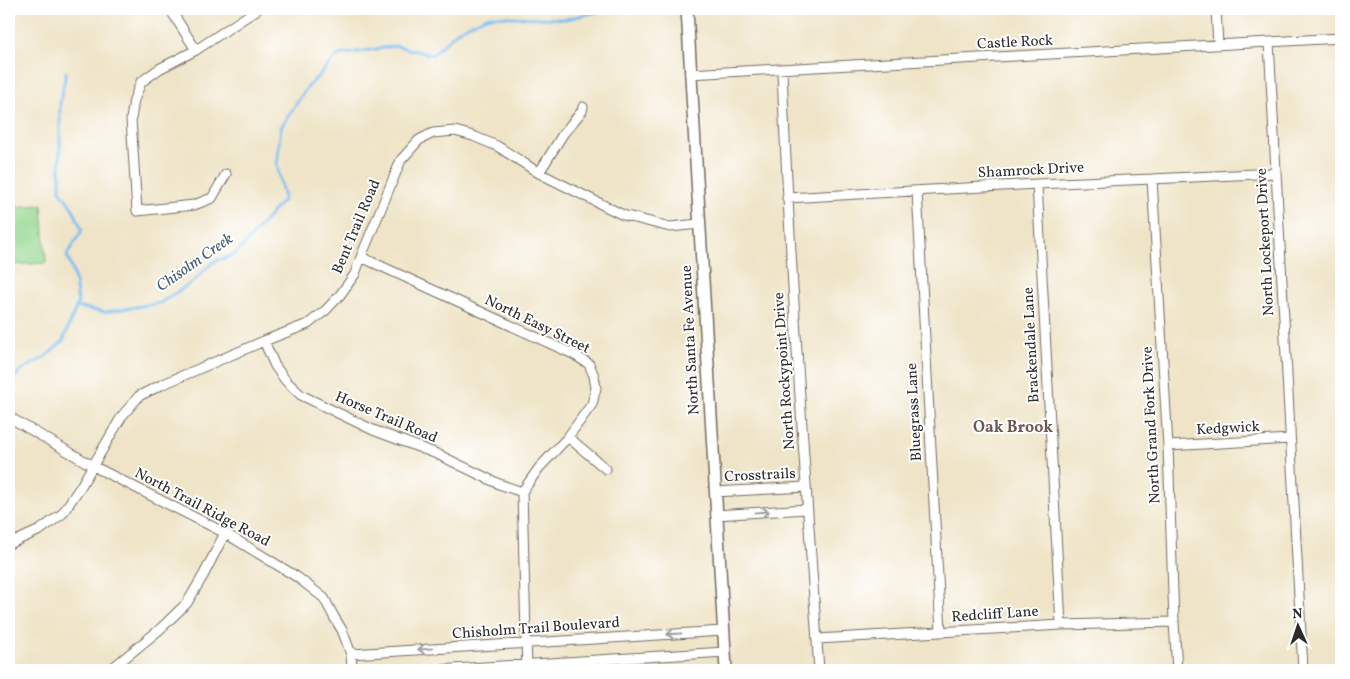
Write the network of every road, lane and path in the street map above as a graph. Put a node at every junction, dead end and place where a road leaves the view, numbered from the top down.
1 (170, 9) edge
2 (258, 9) edge
3 (687, 9) edge
4 (1216, 9) edge
5 (1341, 38) edge
6 (1269, 42) junction
7 (1218, 45) junction
8 (196, 50) junction
9 (782, 70) junction
10 (690, 74) junction
11 (583, 106) dead end
12 (540, 173) junction
13 (1276, 173) junction
14 (226, 174) dead end
15 (1152, 179) junction
16 (1037, 184) junction
17 (916, 191) junction
18 (787, 198) junction
19 (699, 224) junction
20 (361, 257) junction
21 (264, 341) junction
22 (9, 417) edge
23 (568, 437) junction
24 (1290, 440) junction
25 (1168, 446) junction
26 (93, 466) junction
27 (606, 469) dead end
28 (806, 487) junction
29 (522, 492) junction
30 (715, 492) junction
31 (807, 509) junction
32 (716, 515) junction
33 (225, 533) junction
34 (9, 544) edge
35 (1174, 622) junction
36 (1061, 624) junction
37 (723, 631) junction
38 (941, 632) junction
39 (817, 639) junction
40 (526, 642) junction
41 (725, 652) junction
42 (350, 654) junction
43 (527, 667) edge
44 (110, 670) edge
45 (352, 670) edge
46 (438, 670) edge
47 (726, 670) edge
48 (819, 670) edge
49 (1177, 670) edge
50 (1303, 670) edge

1 - 8 street
2 - 8 street
3 - 10 main road, North Santa Fe Avenue
4 - 7 street
5 - 6 street, Castle Rock
6 - 7 street, Castle Rock
6 - 13 street, North Lockeport Drive
7 - 9 street, Castle Rock
8 - 14 street
9 - 10 street, Castle Rock
9 - 18 street, North Rockypoint Drive
10 - 19 main road, North Santa Fe Avenue
11 - 12 street
12 - 19 street, Bent Trail Road
12 - 20 street, Bent Trail Road
13 - 15 street, Shamrock Drive
13 - 24 street, North Lockeport Drive
15 - 16 street, Shamrock Drive
15 - 25 street, North Grand Fork Drive
16 - 17 street, Shamrock Drive
16 - 36 street, Brackendale Lane
17 - 18 street, Shamrock Drive
17 - 38 street, Bluegrass Lane
18 - 28 street, North Rockypoint Drive
19 - 30 main road, North Santa Fe Avenue
20 - 21 street, Bent Trail Road
20 - 23 street, North Easy Street
21 - 26 street, Bent Trail Road
21 - 29 street, Horse Trail Road
22 - 26 street, North Trail Ridge Road
23 - 27 street
23 - 29 street, North Easy Street
24 - 25 street, Kedgwick
24 - 50 street, North Lockeport Drive
25 - 35 street, North Grand Fork Drive
26 - 33 street, North Trail Ridge Road
26 - 34 street, Bent Trail Road
28 - 30 street, Crosstrails
28 - 31 street, North Rockypoint Drive
29 - 40 street
30 - 32 main road, North Santa Fe Avenue
32 -> 31 street
31 - 39 street, North Rockypoint Drive
32 - 37 main road, North Santa Fe Avenue
33 - 42 street, North Trail Ridge Road
33 - 44 street
35 - 36 street, Redcliff Lane
35 - 49 street, North Grand Fork Drive
36 - 38 street, Redcliff Lane
37 -> 40 street, Chisholm Trail Boulevard
37 - 41 main road, North Santa Fe Avenue
38 - 39 street, Redcliff Lane
39 - 48 street, North Rockypoint Drive
40 -> 42 street, Chisholm Trail Boulevard
40 - 43 street
41 - 43 street
41 - 47 main road, North Santa Fe Avenue
42 - 45 street, North Trail Ridge Road
43 - 46 street

